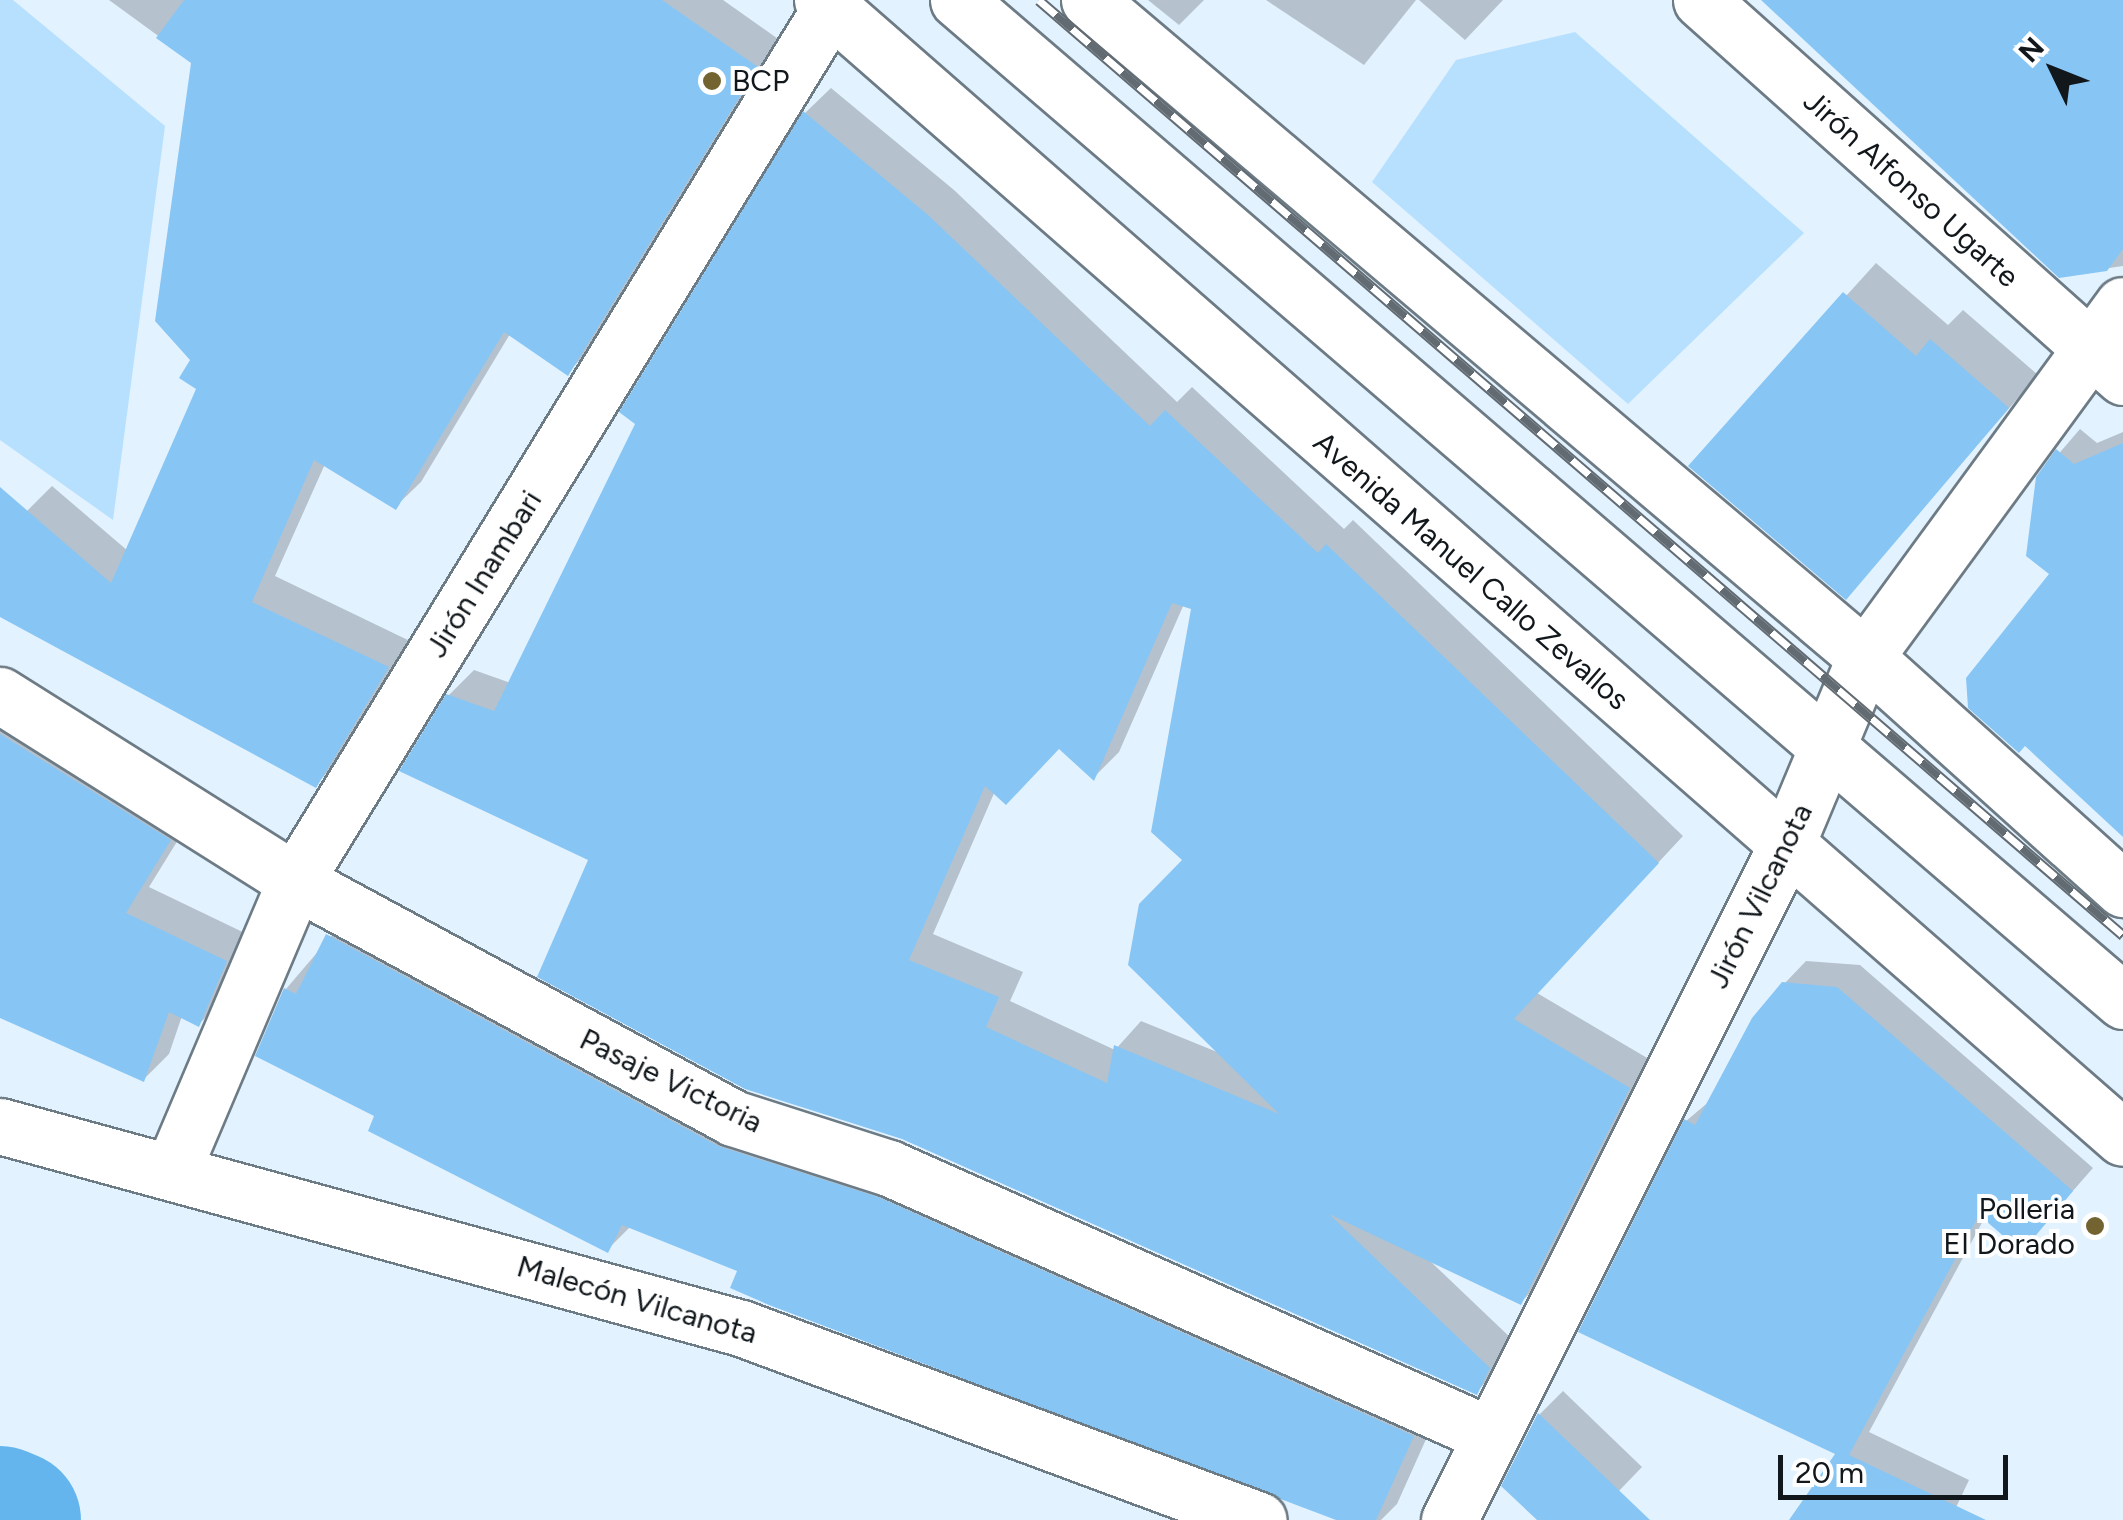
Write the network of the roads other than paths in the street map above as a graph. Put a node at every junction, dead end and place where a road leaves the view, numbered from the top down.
1 (958, 0) edge
2 (1089, 0) edge
3 (1702, 0) edge
4 (830, 3) edge
5 (2123, 305) edge
6 (2107, 363) edge
7 (1865, 658) junction
8 (0, 695) edge
9 (1829, 751) junction
10 (1785, 848) junction
11 (295, 881) junction
12 (2123, 889) edge
13 (2123, 1001) edge
14 (0, 1126) edge
15 (2123, 1138) edge
16 (173, 1169) junction
17 (1490, 1435) junction
18 (1259, 1520) edge
19 (1449, 1520) edge

1 - 9 street
2 - 7 street
3 - 6 street, Jirón Alfonso Ugarte
4 - 10 street, Avenida Manuel Callo Zevallos
4 - 11 street, Jirón Inambari
5 - 6 street, Jirón Vilcanota
6 - 7 street, Jirón Vilcanota
7 - 9 street, Jirón Vilcanota
7 - 12 street
8 - 11 street, Pasaje Victoria
9 - 10 street, Jirón Vilcanota
9 - 13 street
10 - 15 street, Avenida Manuel Callo Zevallos
10 - 17 street, Jirón Vilcanota
11 - 16 street, Jirón Inambari
11 - 17 street, Pasaje Victoria
14 - 16 street, Malecón Vilcanota
16 - 18 street, Malecón Vilcanota
17 - 19 street, Jirón Vilcanota

